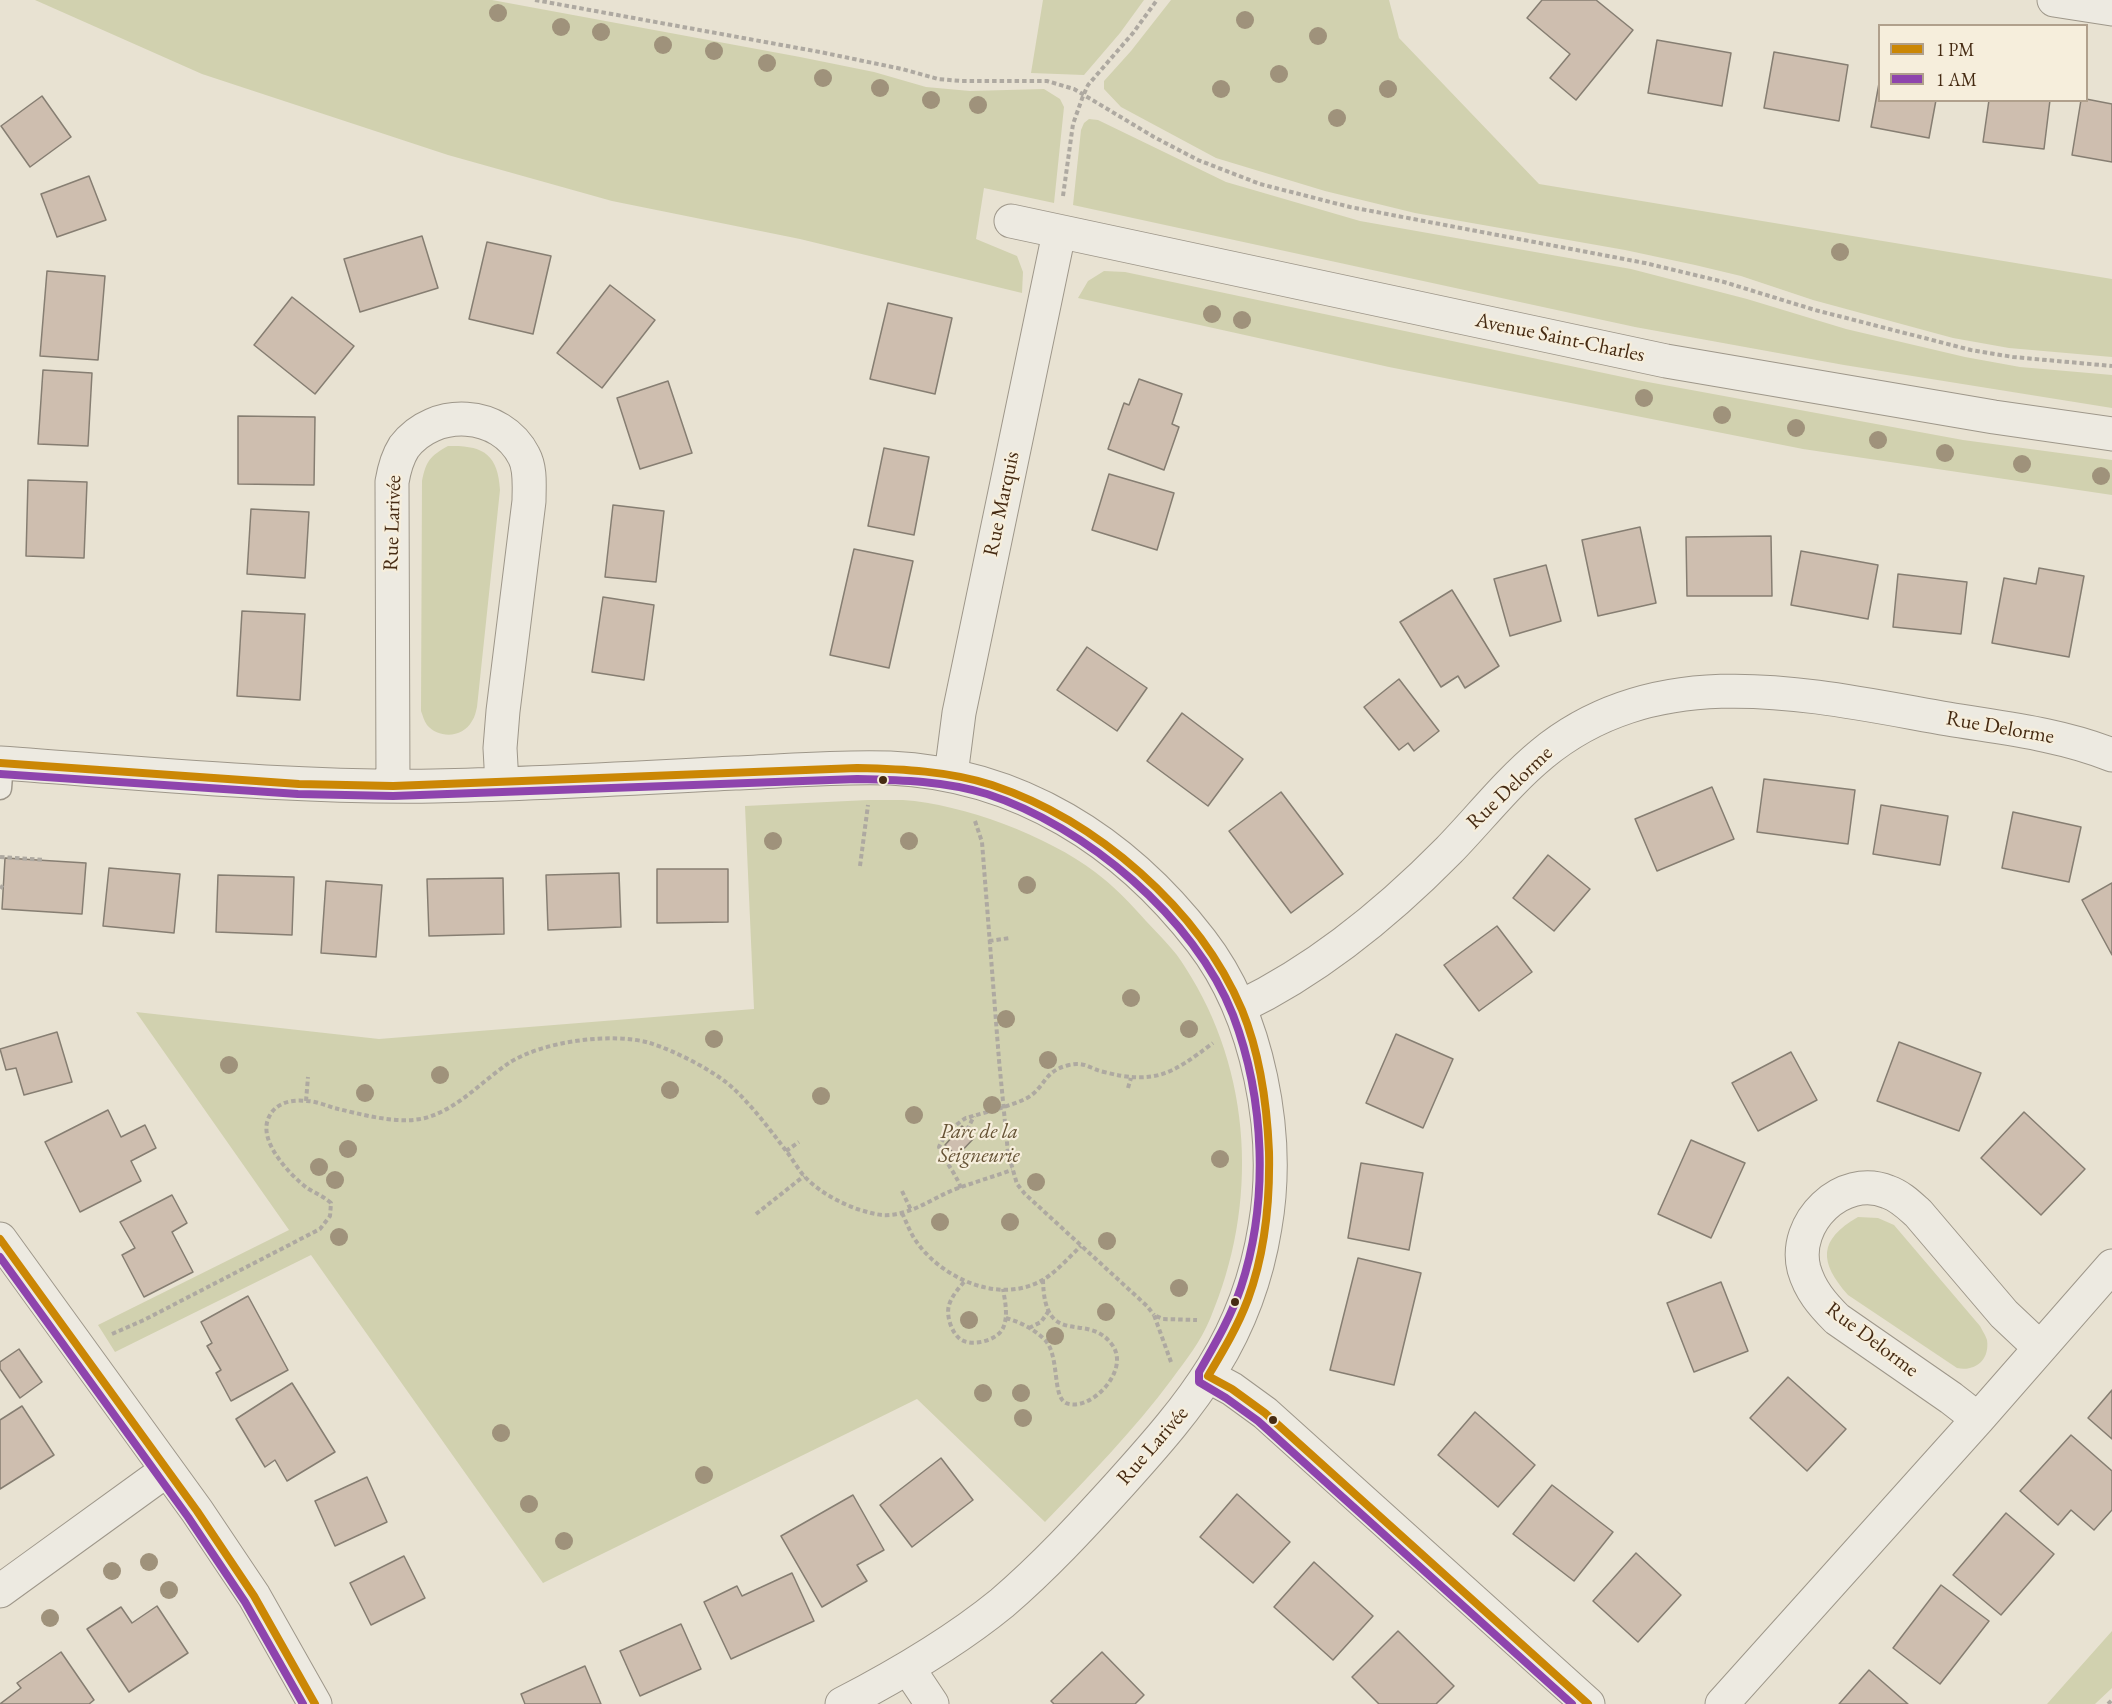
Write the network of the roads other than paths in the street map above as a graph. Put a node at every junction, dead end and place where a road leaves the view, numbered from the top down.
1 (2054, 0) edge
2 (2112, 9) edge
3 (1061, 218) junction
4 (1011, 221) dead end
5 (2112, 434) edge
6 (2112, 755) edge
7 (1, 771) edge
8 (951, 775) junction
9 (502, 784) junction
10 (393, 786) junction
11 (1240, 1007) junction
12 (0, 1239) edge
13 (2112, 1266) edge
14 (2039, 1347) junction
15 (1208, 1376) junction
16 (1978, 1419) junction
17 (167, 1470) junction
18 (0, 1591) edge
19 (908, 1668) junction
20 (315, 1704) edge
21 (842, 1704) edge
22 (932, 1704) edge
23 (1588, 1704) edge
24 (1722, 1704) edge

1 - 2 street
3 - 4 street, Avenue Saint-Charles
3 - 5 street, Avenue Saint-Charles
3 - 8 street, Rue Marquis
6 - 11 street, Rue Delorme
7 - 10 street, Rue Larivée
8 - 9 street, Rue Larivée
8 - 11 street, Rue Larivée
9 - 10 street, Rue Larivée
9 - 10 street, Rue Larivée
11 - 15 street, Rue Larivée
12 - 17 street
13 - 14 street
14 - 16 street
14 - 16 street, Rue Delorme
15 - 19 street, Rue Larivée
15 - 23 street
16 - 24 street
17 - 18 street
17 - 20 street
19 - 21 street, Rue Larivée
19 - 22 street

